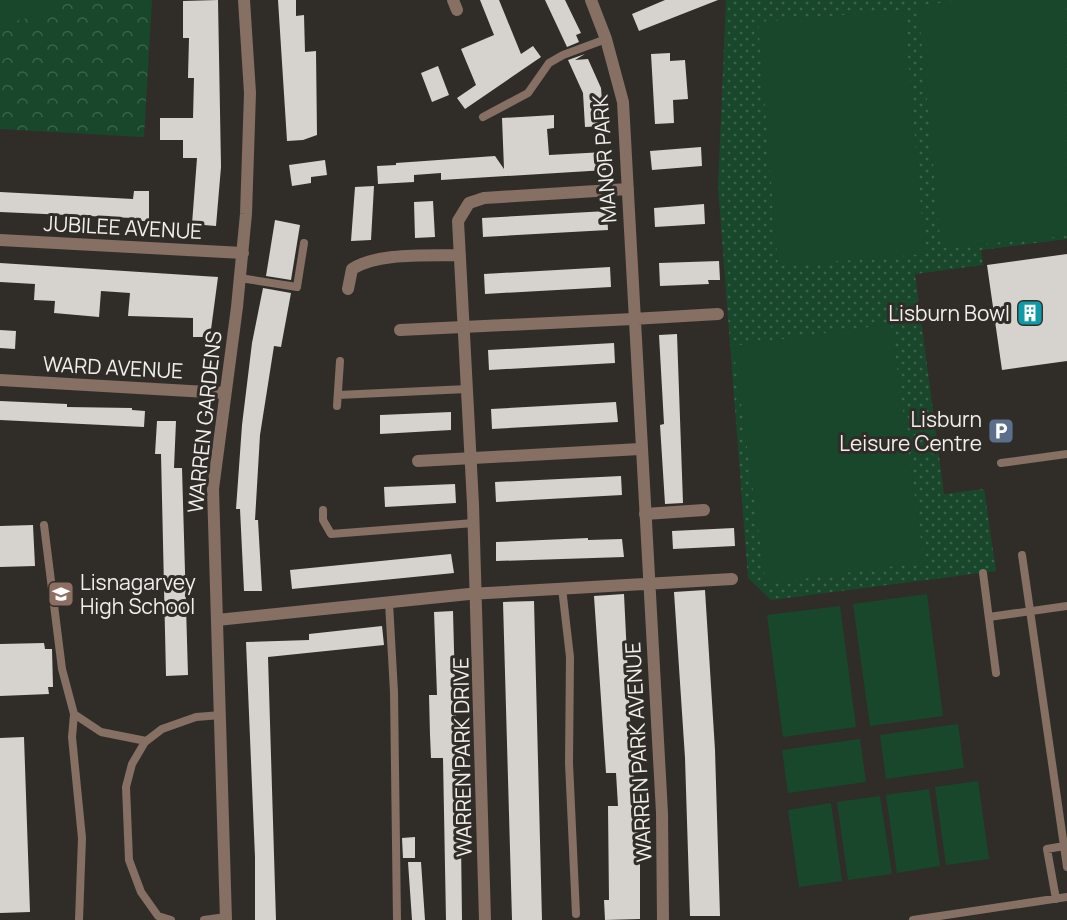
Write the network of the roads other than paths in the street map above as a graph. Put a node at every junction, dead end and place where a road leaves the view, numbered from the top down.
1 (244, 0) edge
2 (593, 1) edge
3 (606, 39) junction
4 (483, 117) dead end
5 (628, 189) junction
6 (0, 240) edge
7 (304, 243) dead end
8 (243, 253) junction
9 (460, 255) junction
10 (240, 278) junction
11 (348, 289) dead end
12 (718, 314) dead end
13 (633, 319) junction
14 (464, 327) junction
15 (400, 330) dead end
16 (340, 361) dead end
17 (0, 380) edge
18 (467, 389) junction
19 (224, 393) junction
20 (338, 394) junction
21 (337, 406) dead end
22 (640, 449) junction
23 (1067, 454) edge
24 (471, 458) junction
25 (418, 461) dead end
26 (1001, 463) dead end
27 (323, 510) dead end
28 (704, 510) dead end
29 (645, 514) junction
30 (474, 523) junction
31 (44, 525) dead end
32 (1022, 555) dead end
33 (983, 573) dead end
34 (732, 579) dead end
35 (649, 583) junction
36 (562, 588) junction
37 (477, 593) junction
38 (389, 603) junction
39 (1067, 606) edge
40 (1031, 612) junction
41 (989, 617) junction
42 (217, 620) junction
43 (996, 673) dead end
44 (74, 714) junction
45 (221, 715) junction
46 (146, 741) junction
47 (1064, 846) junction
48 (1067, 867) edge
49 (1067, 897) edge
50 (1056, 899) junction
51 (576, 914) dead end
52 (156, 918) edge
53 (226, 918) edge
54 (79, 920) edge
55 (171, 920) edge
56 (204, 920) edge
57 (397, 920) edge
58 (485, 920) edge
59 (663, 920) edge
60 (913, 920) edge

1 - 8 street, WARREN GARDENS
2 - 3 street, MANOR PARK
3 - 4 lane
3 - 5 street, MANOR PARK
5 - 9 street, WARREN PARK DRIVE
5 - 13 street, MANOR PARK
6 - 8 street, JUBILEE AVENUE
7 - 10 lane
8 - 10 street, WARREN GARDENS
9 - 11 street
9 - 14 street, WARREN PARK DRIVE
10 - 19 street, WARREN GARDENS
12 - 13 street
13 - 14 street
13 - 22 street, MANOR PARK
14 - 15 street
14 - 18 street, WARREN PARK DRIVE
16 - 20 lane
17 - 19 street, WARD AVENUE
18 - 20 lane
18 - 24 street, WARREN PARK DRIVE
19 - 42 street, WARREN GARDENS
20 - 21 lane
22 - 24 street
22 - 29 street, MANOR PARK
23 - 26 lane
24 - 25 street
24 - 30 street, WARREN PARK DRIVE
27 - 30 lane
28 - 29 street
29 - 35 street, MANOR PARK
30 - 37 street, WARREN PARK DRIVE
31 - 44 lane
32 - 40 lane
33 - 41 lane
34 - 35 street
35 - 36 street
35 - 59 street, WARREN PARK AVENUE
36 - 37 street
36 - 51 lane
37 - 38 street
37 - 58 street, WARREN PARK DRIVE
38 - 42 street
38 - 57 lane
39 - 40 lane
40 - 41 lane
40 - 47 lane
41 - 43 lane
42 - 45 street, WARREN GARDENS
44 - 46 lane
44 - 54 lane
45 - 46 lane
45 - 53 street, WARREN GARDENS
46 - 52 lane
47 - 48 lane
47 - 50 lane
49 - 50 lane
50 - 60 lane
52 - 55 lane
53 - 56 lane

